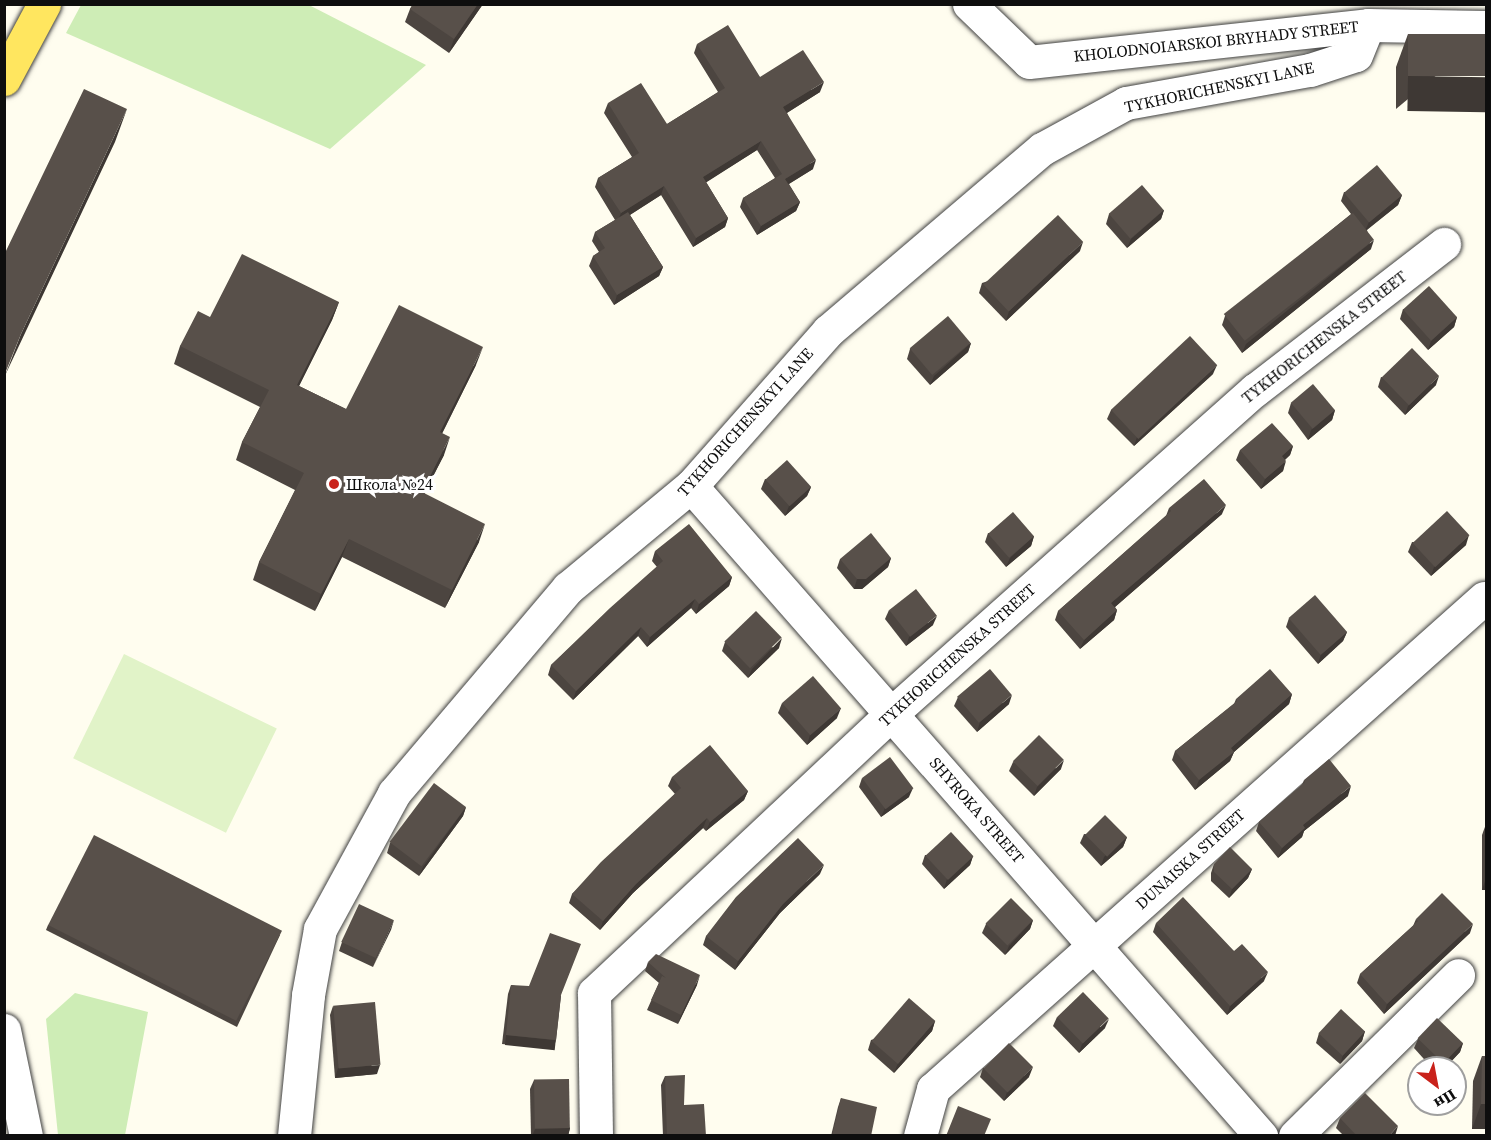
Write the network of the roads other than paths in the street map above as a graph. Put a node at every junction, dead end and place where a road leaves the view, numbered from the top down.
1 (44, 4) edge
2 (969, 4) edge
3 (1368, 25) junction
4 (1486, 27) edge
5 (4, 79) edge
6 (1444, 244) dead end
7 (691, 486) junction
8 (1484, 598) dead end
9 (892, 713) junction
10 (1094, 945) junction
11 (1458, 975) dead end
12 (4, 1030) edge
13 (26, 1136) edge
14 (294, 1136) edge
15 (596, 1136) edge
16 (920, 1136) edge
17 (1261, 1136) edge
18 (1295, 1136) edge

1 - 5 main road
2 - 3 street, KHOLODNOIARSKOI BRYHADY STREET
3 - 4 street, KHOLODNOIARSKOI BRYHADY STREET
3 - 7 street, TYKHORICHENSKYI LANE
6 - 9 street, TYKHORICHENSKA STREET
7 - 9 street, SHYROKA STREET
7 - 14 street, TYKHORICHENSKYI LANE
8 - 10 street, DUNAISKA STREET
9 - 10 street, SHYROKA STREET
9 - 15 street, TYKHORICHENSKA STREET
10 - 16 street, DUNAISKA STREET
10 - 17 street, SHYROKA STREET
11 - 18 street
12 - 13 street

